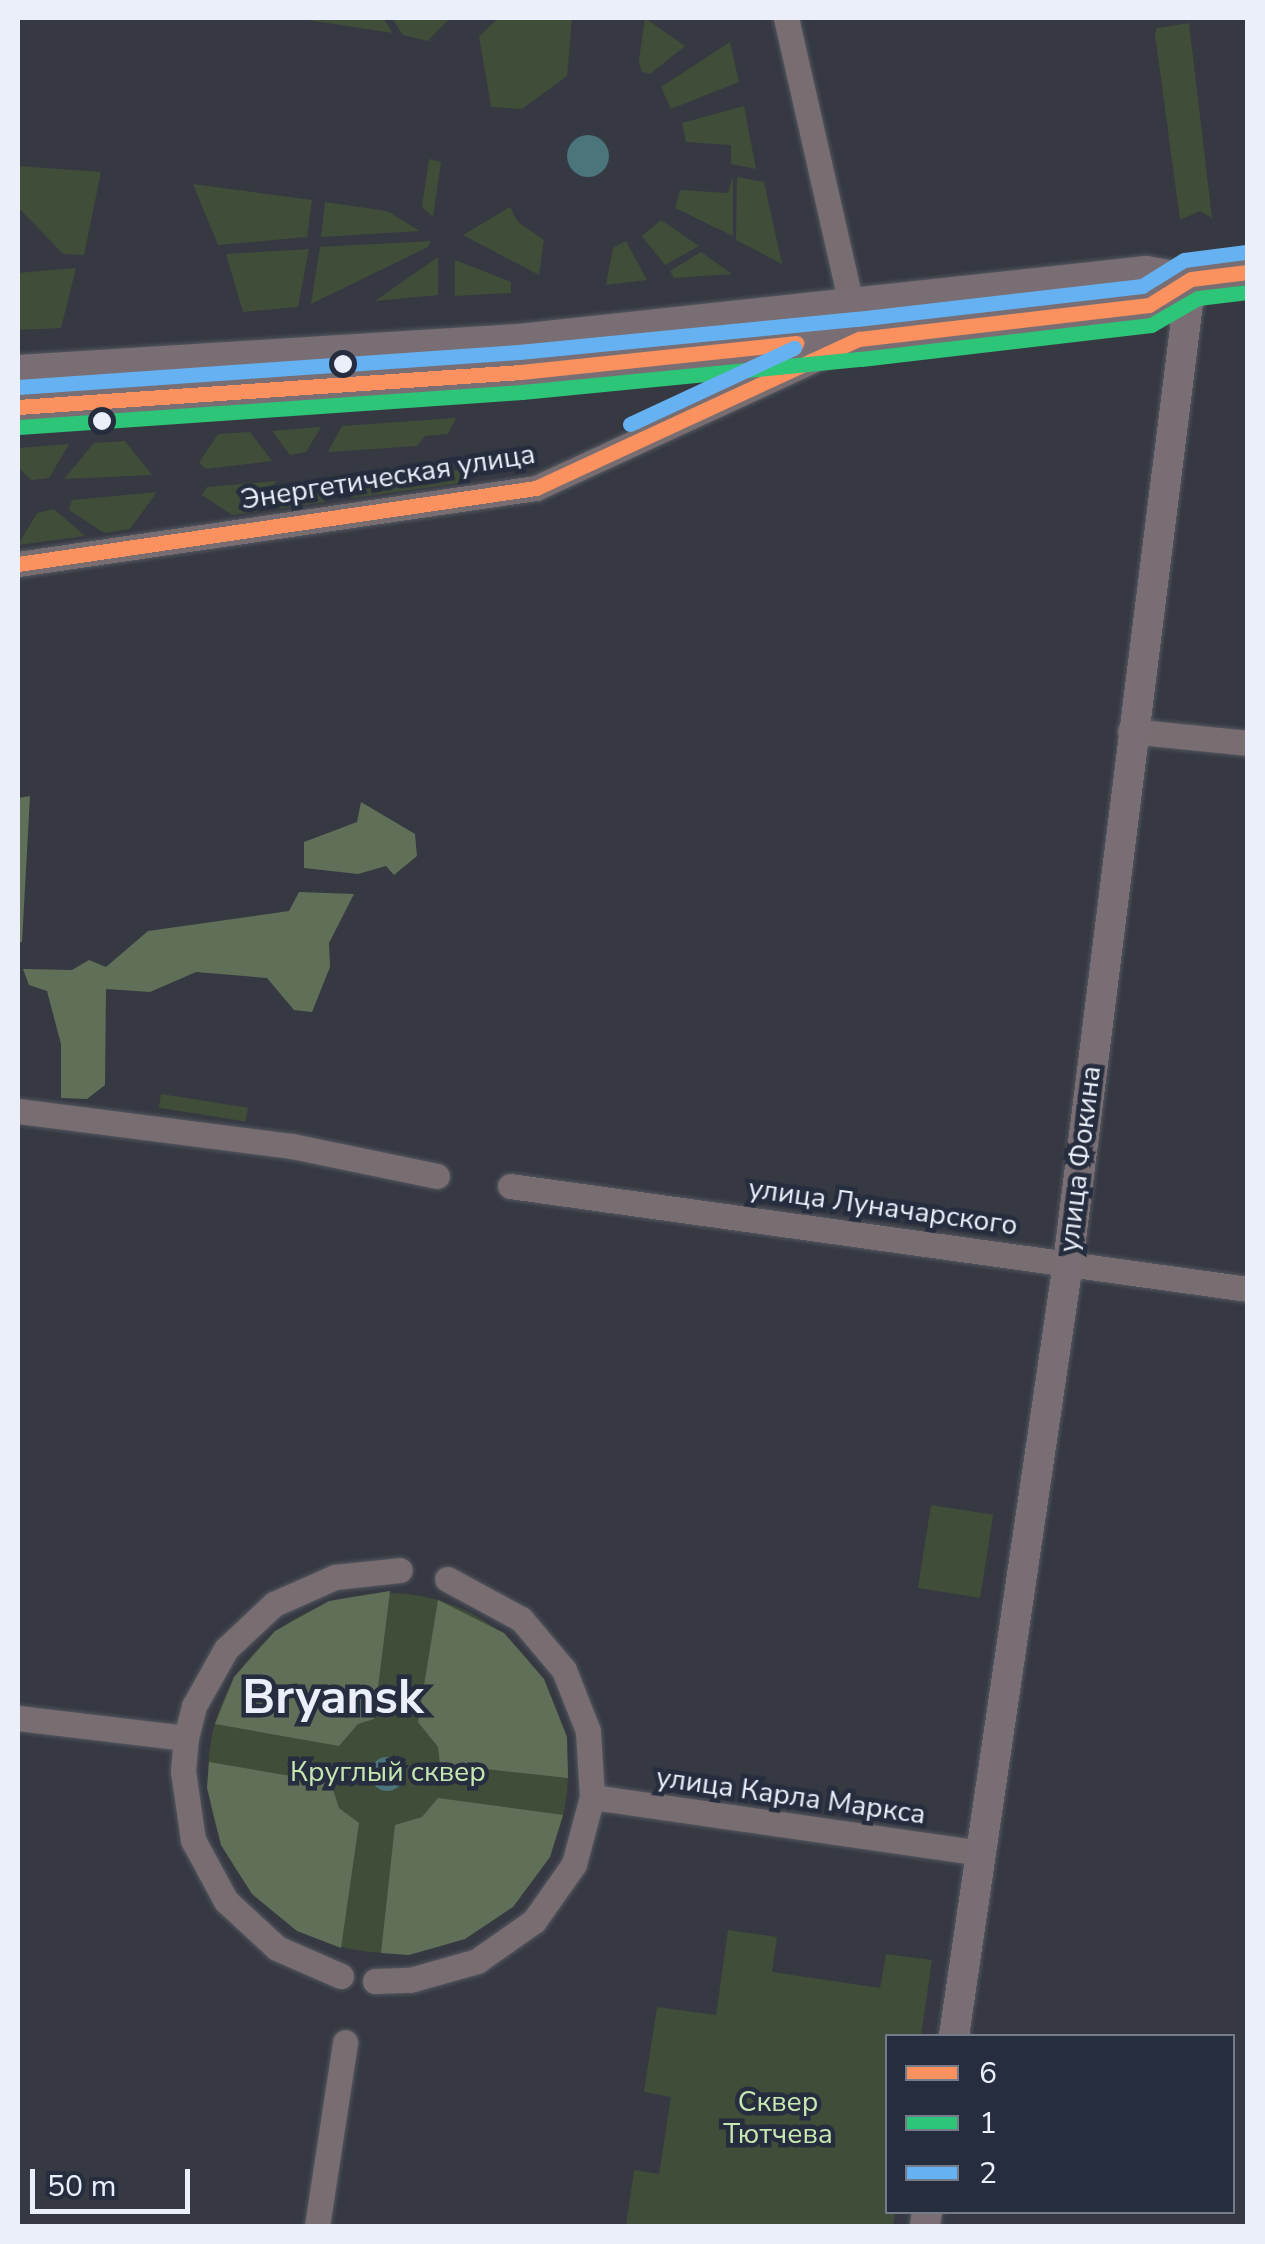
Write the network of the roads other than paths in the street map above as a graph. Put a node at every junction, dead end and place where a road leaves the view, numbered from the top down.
1 (786, 18) edge
2 (1248, 272) edge
3 (1190, 279) junction
4 (854, 306) junction
5 (860, 339) junction
6 (18, 370) edge
7 (18, 407) edge
8 (18, 564) edge
9 (1130, 731) junction
10 (1248, 744) edge
11 (18, 1110) edge
12 (438, 1176) dead end
13 (510, 1186) dead end
14 (1068, 1263) junction
15 (1248, 1289) edge
16 (400, 1570) dead end
17 (448, 1578) dead end
18 (18, 1718) edge
19 (186, 1738) junction
20 (592, 1797) junction
21 (982, 1853) junction
22 (341, 1976) dead end
23 (376, 1981) dead end
24 (954, 2034) edge
25 (345, 2042) dead end
26 (317, 2226) edge

1 - 4 street
2 - 3 main road
3 - 4 main road
3 - 5 main road
3 - 9 main road, улица Фокина
4 - 5 street
4 - 6 main road
5 - 7 main road
5 - 8 street, Энергетическая улица
9 - 10 street
9 - 14 main road, улица Фокина
11 - 12 street
13 - 14 street, улица Луначарского
14 - 15 street, улица Луначарского
14 - 21 main road, улица Фокина
16 - 19 street
17 - 20 street
18 - 19 street
19 - 22 street
20 - 21 street, улица Карла Маркса
20 - 23 street
21 - 24 main road, улица Фокина
25 - 26 street

